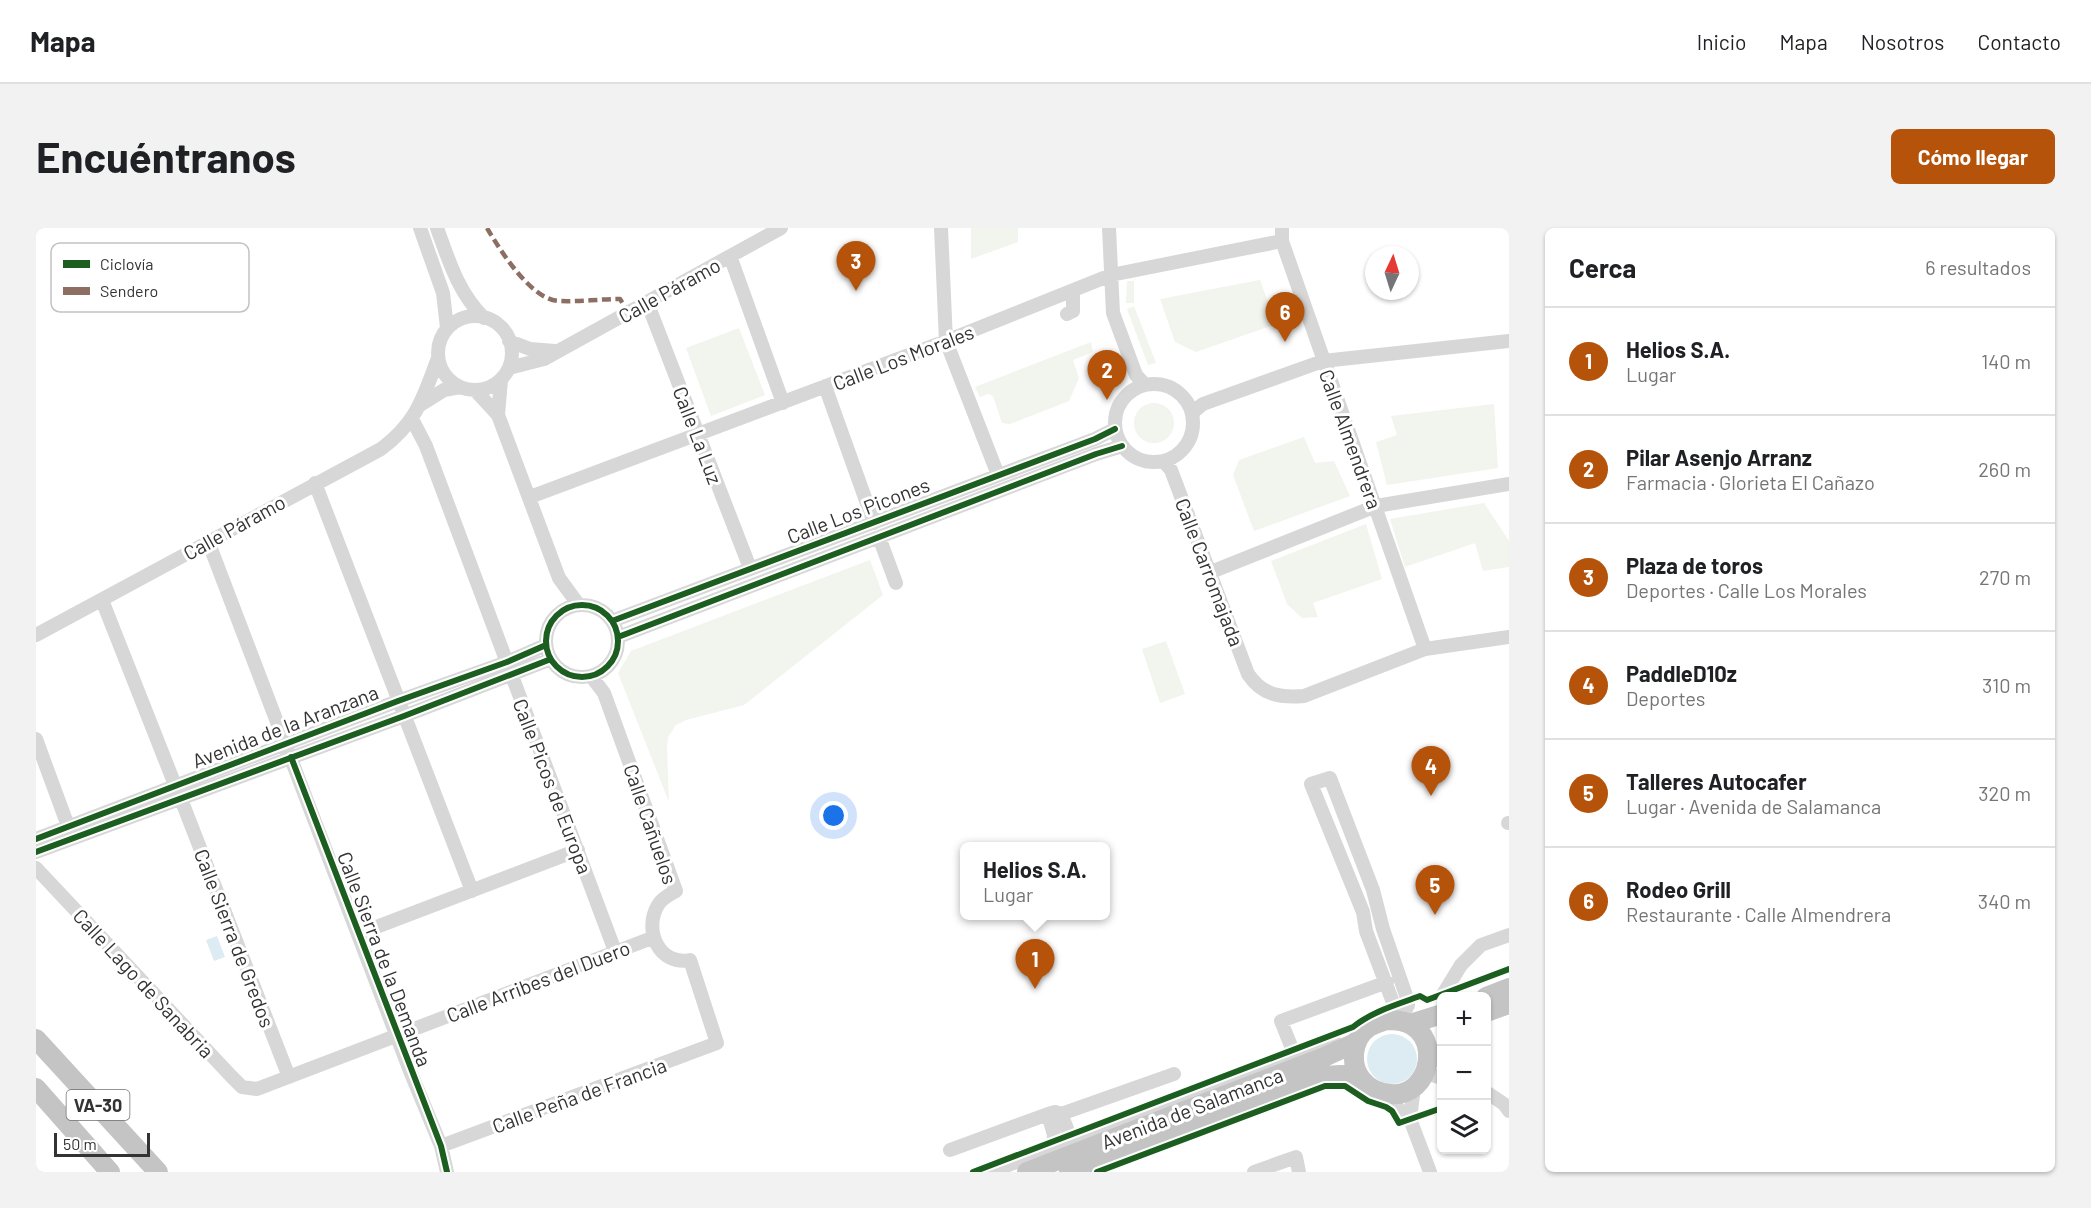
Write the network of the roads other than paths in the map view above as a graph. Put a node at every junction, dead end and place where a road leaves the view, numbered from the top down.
1 (420, 228) edge
2 (437, 228) edge
3 (781, 228) edge
4 (941, 228) edge
5 (1109, 228) edge
6 (1282, 234) edge
7 (730, 256) junction
8 (1111, 275) junction
9 (1073, 291) junction
10 (647, 302) junction
11 (1067, 314) dead end
12 (484, 318) junction
13 (447, 328) junction
14 (509, 341) junction
15 (946, 341) junction
16 (1509, 341) edge
17 (557, 351) junction
18 (438, 358) junction
19 (1323, 362) junction
20 (505, 374) junction
21 (1139, 383) junction
22 (825, 386) junction
23 (460, 387) junction
24 (475, 390) junction
25 (783, 403) junction
26 (420, 405) junction
27 (1195, 406) junction
28 (498, 415) junction
29 (412, 419) junction
30 (1115, 429) junction
31 (698, 434) junction
32 (1122, 446) junction
33 (1170, 463) junction
34 (998, 475) junction
35 (315, 483) junction
36 (1509, 484) edge
37 (530, 497) junction
38 (1376, 506) junction
39 (874, 523) junction
40 (879, 537) junction
41 (208, 541) junction
42 (750, 568) junction
43 (1211, 572) junction
44 (562, 584) junction
45 (896, 584) dead end
46 (102, 600) junction
47 (578, 604) junction
48 (563, 610) junction
49 (612, 621) junction
50 (36, 635) edge
51 (618, 636) junction
52 (1509, 637) edge
53 (546, 645) junction
54 (1425, 649) junction
55 (551, 659) junction
56 (509, 669) junction
57 (597, 673) junction
58 (398, 701) junction
59 (404, 716) junction
60 (36, 739) edge
61 (288, 751) junction
62 (175, 785) junction
63 (181, 799) junction
64 (68, 826) junction
65 (36, 839) edge
66 (578, 850) junction
67 (36, 852) edge
68 (36, 868) edge
69 (472, 891) junction
70 (1381, 924) junction
71 (1366, 930) junction
72 (358, 934) junction
73 (1509, 935) edge
74 (652, 938) junction
75 (615, 951) junction
76 (1387, 982) junction
77 (1509, 988) edge
78 (1446, 992) edge
79 (1491, 995) edge
80 (1437, 1004) edge
81 (1509, 1004) edge
82 (1491, 1010) edge
83 (1405, 1023) junction
84 (397, 1035) junction
85 (1359, 1038) junction
86 (36, 1039) edge
87 (1435, 1047) edge
88 (1295, 1056) junction
89 (1174, 1074) dead end
90 (289, 1077) junction
91 (1360, 1077) junction
92 (1427, 1079) edge
93 (36, 1088) edge
94 (256, 1089) joint
95 (1381, 1093) junction
96 (1491, 1095) edge
97 (1509, 1111) edge
98 (1054, 1114) junction
99 (1410, 1119) junction
100 (1072, 1141) junction
101 (441, 1146) junction
102 (1053, 1148) junction
103 (950, 1150) dead end
104 (110, 1172) edge
105 (158, 1172) edge
106 (447, 1172) edge
107 (990, 1172) edge
108 (1027, 1172) edge
109 (1069, 1172) edge
110 (1254, 1172) edge
111 (1299, 1172) edge
112 (1430, 1172) edge

1 - 13 street
2 - 12 street
3 - 7 street, Calle Páramo
4 - 15 street
5 - 8 street
6 - 8 street, Calle Los Morales
6 - 19 street, Calle Almendrera
7 - 10 street, Calle Páramo
7 - 25 street
8 - 9 street, Calle Los Morales
8 - 21 street
9 - 11 street
9 - 15 street, Calle Los Morales
10 - 17 street, Calle Páramo
10 - 31 street, Calle La Luz
12 - 13 street
12 - 14 street
13 - 18 street
14 - 17 street
14 - 20 street
15 - 22 street, Calle Los Morales
15 - 34 street
16 - 19 street
17 - 20 street, Calle Páramo
18 - 23 street
18 - 26 street, Calle Páramo
19 - 27 street
19 - 38 street, Calle Almendrera
20 - 24 street
20 - 28 street
21 - 27 street
21 - 30 street
22 - 25 street, Calle Los Morales
22 - 39 street
23 - 24 street
23 - 26 street, Calle Páramo
24 - 28 street
25 - 31 street, Calle Los Morales
26 - 29 street, Calle Páramo
27 - 33 street
28 - 37 street
29 - 35 street, Calle Páramo
29 - 56 street, Calle Picos de Europa
30 - 32 street
30 - 34 street, Calle Los Picones
31 - 37 street, Calle Los Morales
31 - 42 street, Calle La Luz
32 - 33 street
32 - 40 street, Calle Los Picones
33 - 43 street, Calle Carromajada
34 - 39 street, Calle Los Picones
35 - 41 street, Calle Páramo
35 - 58 street
36 - 38 street
37 - 44 street
38 - 43 street
38 - 54 street, Calle Almendrera
39 - 42 street, Calle Los Picones
40 - 45 street
40 - 51 street, Calle Los Picones
41 - 46 street, Calle Páramo
41 - 61 street, Calle Sierra de la Demanda
42 - 49 street, Calle Los Picones
43 - 54 street, Calle Carromajada
44 - 47 street
44 - 48 street
46 - 50 street, Calle Páramo
46 - 62 street
47 - 48 street
47 - 49 street
48 - 53 street
49 - 51 street
51 - 57 street
52 - 54 street
53 - 55 street
53 - 56 street, Avenida de la Aranzana
55 - 56 street, Avenida de la Aranzana
55 - 57 street
56 - 58 street, Avenida de la Aranzana
56 - 59 street, Avenida de la Aranzana
56 - 66 street, Calle Picos de Europa
57 - 74 street, Calle Cañuelos
58 - 59 street
58 - 61 street, Avenida de la Aranzana
59 - 61 street, Avenida de la Aranzana
59 - 69 street
60 - 64 street
61 - 62 street, Avenida de la Aranzana
61 - 63 street, Avenida de la Aranzana
61 - 72 street, Calle Sierra de la Demanda
62 - 64 street, Avenida de la Aranzana
63 - 67 street, Avenida de la Aranzana
63 - 90 street, Calle Sierra de Gredos
64 - 65 street, Avenida de la Aranzana
66 - 69 street
66 - 75 street, Calle Picos de Europa
68 - 94 street, Calle Lago de Sanabria
69 - 72 street
70 - 71 street
70 - 71 street
70 - 83 street
71 - 76 street
72 - 84 street, Calle Sierra de la Demanda
73 - 78 street
74 - 75 street, Calle Arribes del Duero
74 - 101 street, Calle Peña de Francia
75 - 84 street, Calle Arribes del Duero
76 - 83 street
76 - 88 street
77 - 79 highway
80 - 83 highway
81 - 82 highway
83 - 85 highway
83 - 87 highway
84 - 90 street, Calle Arribes del Duero
84 - 101 street, Calle Sierra de la Demanda
85 - 88 street
85 - 91 highway
85 - 108 highway, Avenida de Salamanca
86 - 105 highway, VA-30
87 - 92 highway
88 - 100 street
89 - 98 street
90 - 94 street, Calle Arribes del Duero
91 - 95 highway
91 - 109 highway, Avenida de Salamanca
92 - 95 highway
92 - 99 street
93 - 104 highway, VA-30
95 - 99 street
96 - 97 street
98 - 100 street
98 - 102 street
98 - 103 street
99 - 112 street
100 - 102 street
101 - 106 street, Calle Sierra de la Demanda
102 - 107 street
110 - 111 street

